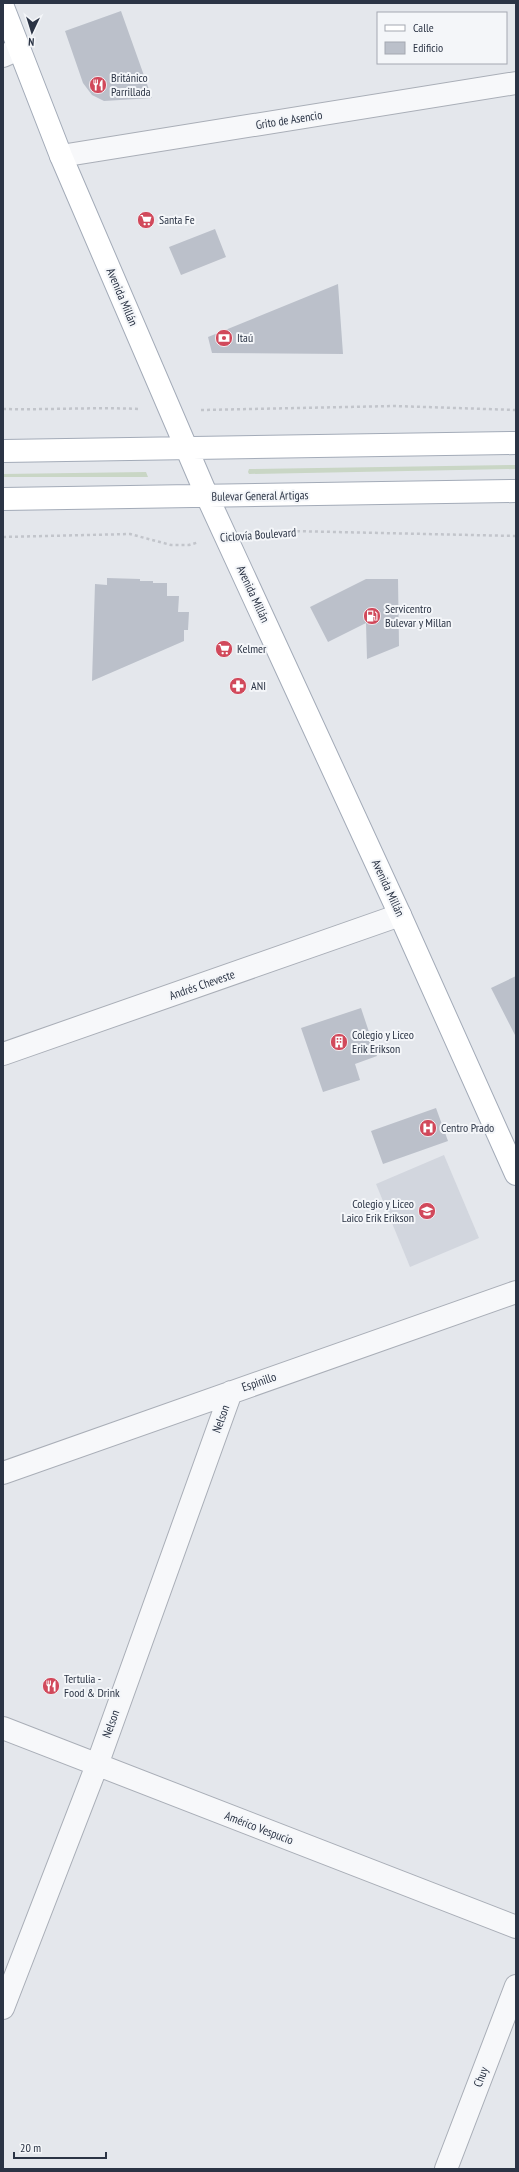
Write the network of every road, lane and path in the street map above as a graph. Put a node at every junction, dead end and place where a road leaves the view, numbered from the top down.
1 (3, 7) edge
2 (11, 53) edge
3 (516, 83) edge
4 (61, 156) junction
5 (3, 409) edge
6 (171, 410) junction
7 (516, 410) edge
8 (516, 443) edge
9 (186, 448) junction
10 (3, 451) edge
11 (516, 491) edge
12 (207, 496) junction
13 (3, 498) edge
14 (225, 534) junction
15 (516, 536) edge
16 (3, 538) edge
17 (400, 915) junction
18 (3, 1054) edge
19 (516, 1174) edge
20 (516, 1292) edge
21 (231, 1392) junction
22 (3, 1473) edge
23 (3, 1728) edge
24 (96, 1765) junction
25 (516, 1927) edge
26 (516, 1986) edge
27 (3, 2008) edge
28 (446, 2169) edge

1 - 2 main road, Avenida Millán
2 - 4 main road, Avenida Millán
3 - 4 street, Grito de Asencio
4 - 6 main road, Avenida Millán
5 - 6 path
6 - 7 path
6 - 9 main road, Avenida Millán
8 - 9 main road
9 - 10 main road
9 - 12 main road, Avenida Millán
11 - 12 main road, Bulevar General Artigas
12 - 13 main road, Bulevar General Artigas
12 - 14 main road, Avenida Millán
14 - 15 path, Ciclovía Boulevard
14 - 16 path, Ciclovía Boulevard
14 - 17 main road, Avenida Millán
17 - 18 street, Andrés Cheveste
17 - 19 main road, Avenida Millán
20 - 21 street, Espinillo
21 - 22 street, Espinillo
21 - 24 street, Nelson
23 - 24 street, Américo Vespucio
24 - 25 street, Américo Vespucio
24 - 27 street, Nelson
26 - 28 street, Chuy

